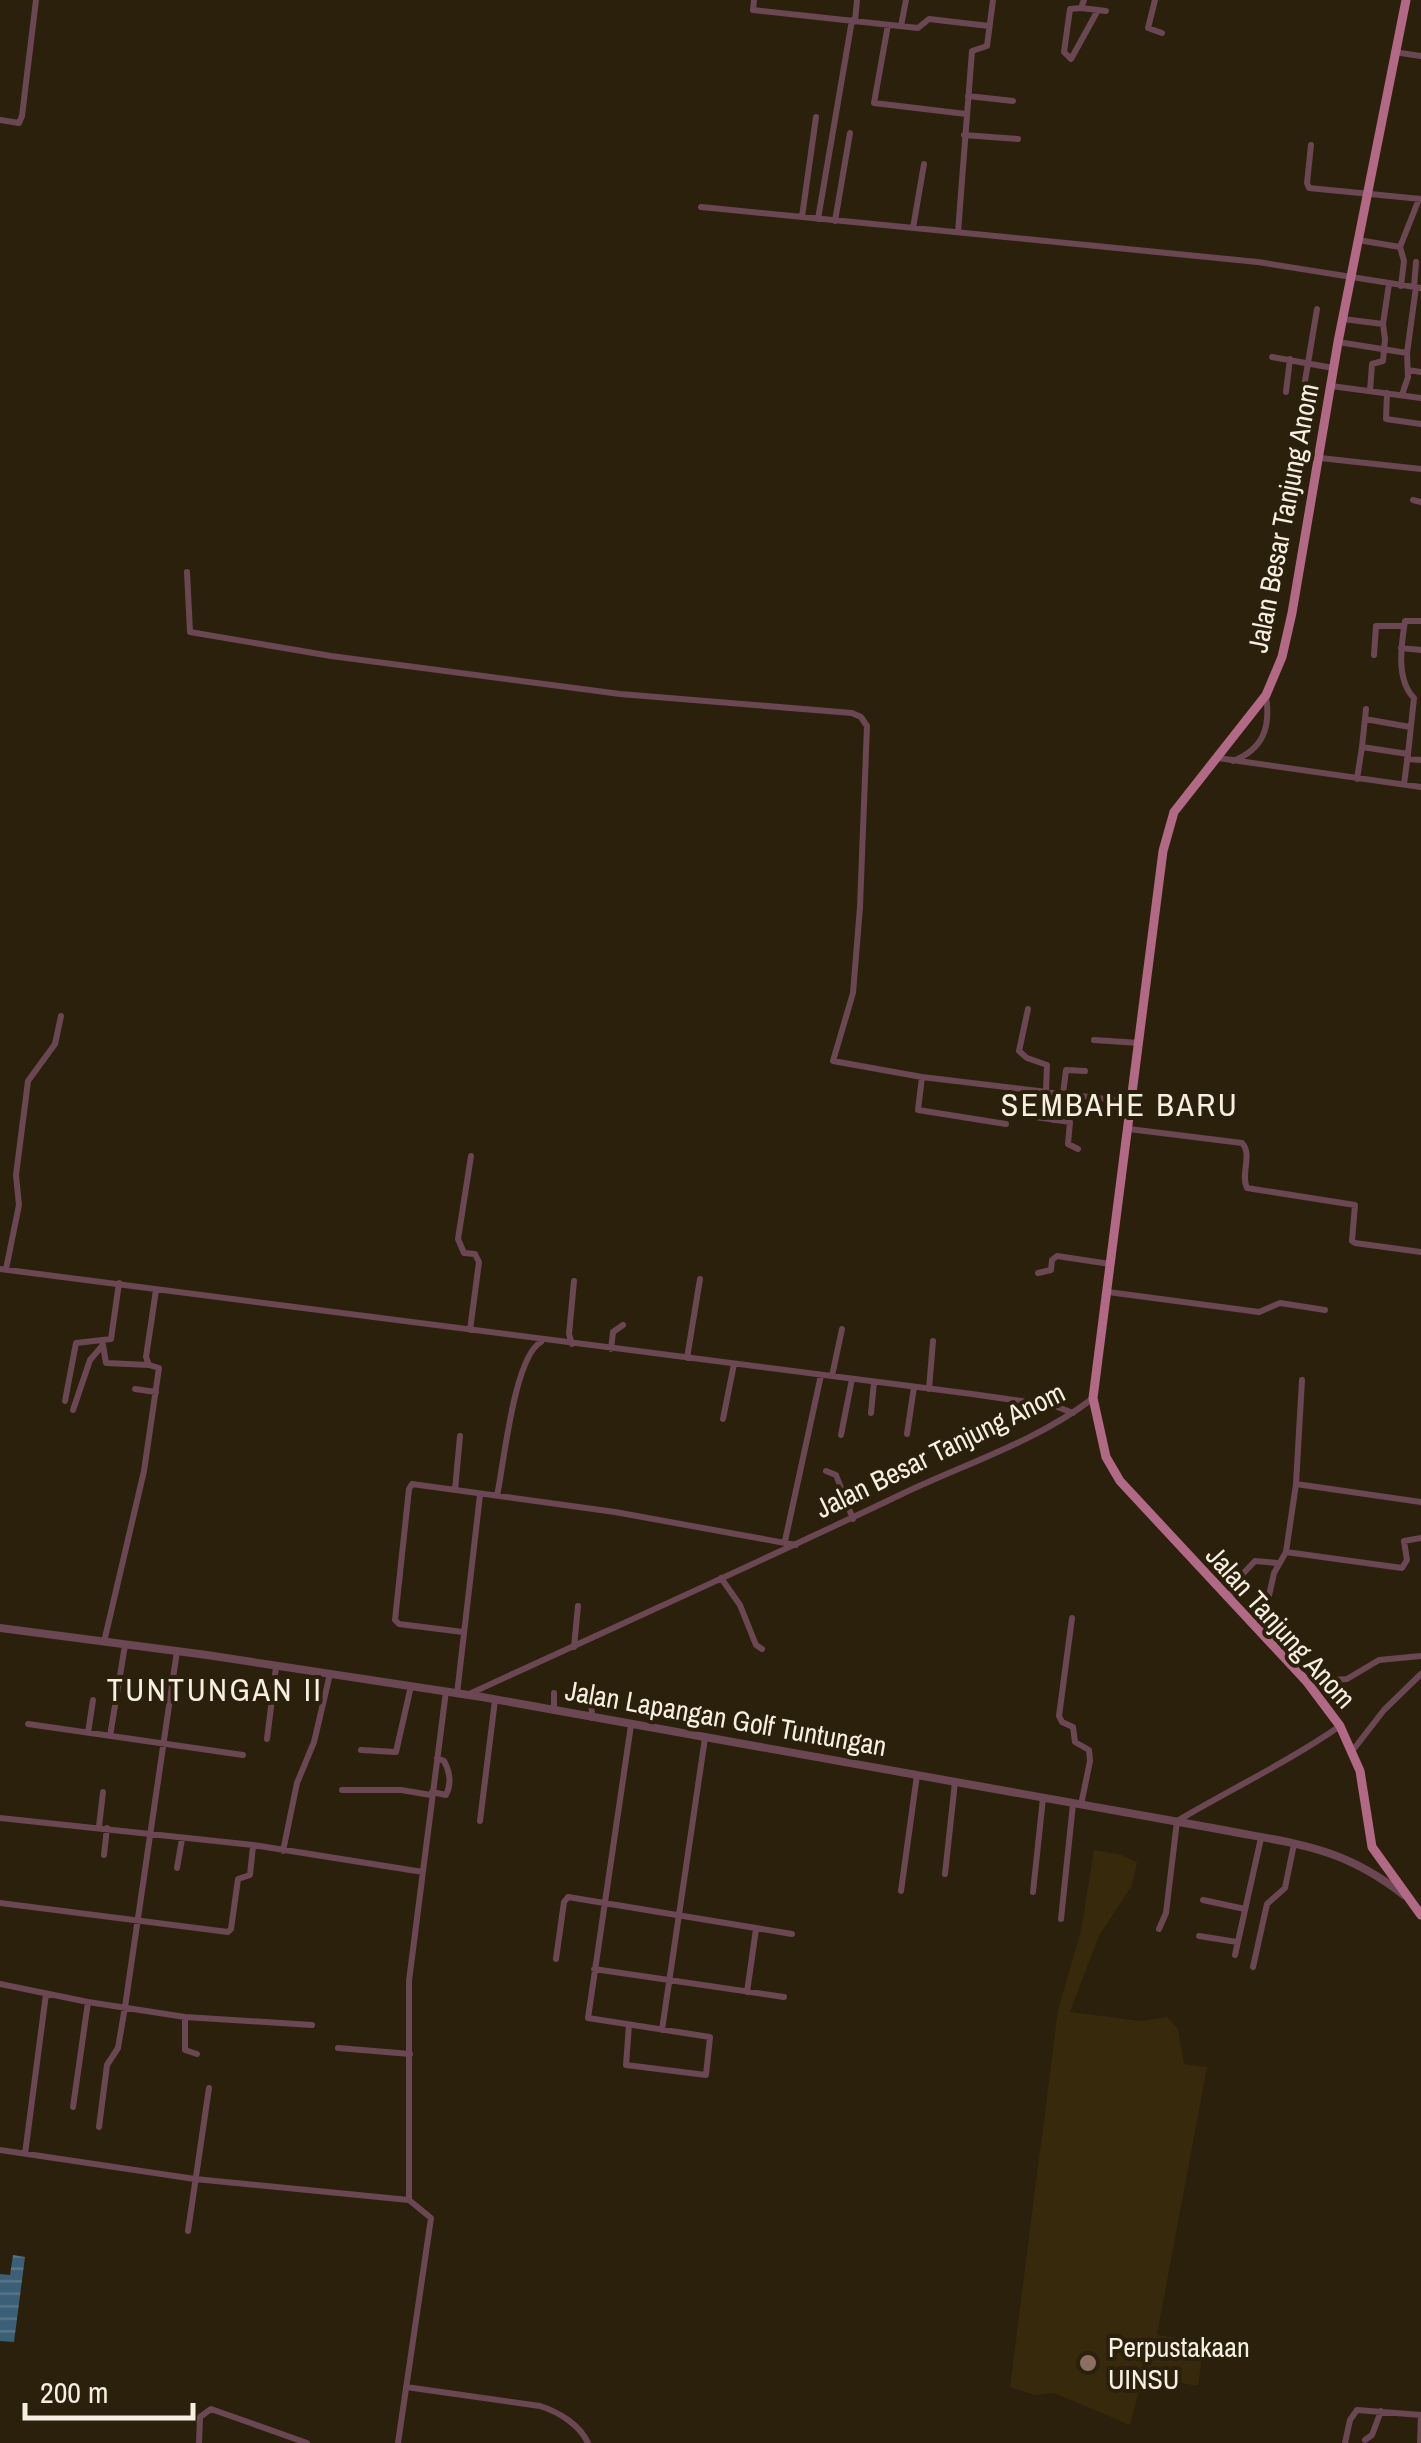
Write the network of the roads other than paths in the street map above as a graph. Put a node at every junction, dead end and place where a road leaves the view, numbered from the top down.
1 (36, 0) edge
2 (754, 0) edge
3 (856, 0) edge
4 (906, 0) edge
5 (992, 0) edge
6 (1155, 0) edge
7 (1406, 0) edge
8 (1082, 4) edge
9 (854, 21) junction
10 (888, 25) junction
11 (901, 26) junction
12 (989, 26) junction
13 (1162, 34) dead end
14 (1394, 50) junction
15 (1421, 54) edge
16 (968, 96) junction
17 (1013, 100) dead end
18 (966, 114) junction
19 (816, 117) dead end
20 (0, 120) edge
21 (850, 133) dead end
22 (964, 135) junction
23 (1018, 139) dead end
24 (1311, 145) dead end
25 (924, 164) dead end
26 (824, 183) junction
27 (840, 188) junction
28 (1368, 193) junction
29 (1420, 199) edge
30 (701, 208) dead end
31 (802, 218) junction
32 (818, 219) junction
33 (835, 220) junction
34 (914, 228) junction
35 (958, 232) junction
36 (1358, 240) junction
37 (1400, 247) junction
38 (1416, 262) dead end
39 (1351, 276) junction
40 (1389, 284) junction
41 (1401, 286) junction
42 (1417, 287) edge
43 (1317, 309) dead end
44 (1342, 319) junction
45 (1383, 324) junction
46 (1338, 342) junction
47 (1385, 349) junction
48 (1407, 353) junction
49 (1272, 357) dead end
50 (1290, 359) junction
51 (1310, 363) junction
52 (1334, 368) junction
53 (1408, 370) junction
54 (1421, 372) edge
55 (1305, 381) dead end
56 (1331, 386) junction
57 (1286, 392) dead end
58 (1370, 392) junction
59 (1387, 393) junction
60 (1402, 395) junction
61 (1421, 398) edge
62 (1421, 424) edge
63 (1320, 458) junction
64 (1421, 470) edge
65 (187, 572) dead end
66 (1421, 622) edge
67 (1404, 626) junction
68 (1402, 648) junction
69 (1421, 650) edge
70 (1374, 655) dead end
71 (1266, 695) junction
72 (1417, 706) edge
73 (1410, 726) junction
74 (1362, 747) junction
75 (1407, 756) junction
76 (1218, 758) junction
77 (1421, 760) edge
78 (1232, 762) junction
79 (1357, 779) junction
80 (1404, 784) junction
81 (1421, 787) edge
82 (1028, 1009) dead end
83 (62, 1016) dead end
84 (1094, 1040) dead end
85 (1139, 1044) junction
86 (1085, 1071) dead end
87 (922, 1077) junction
88 (1046, 1091) junction
89 (1060, 1093) junction
90 (1132, 1102) junction
91 (1029, 1116) dead end
92 (1054, 1120) junction
93 (1006, 1124) dead end
94 (1129, 1129) junction
95 (1078, 1149) dead end
96 (471, 1156) dead end
97 (1421, 1252) edge
98 (1112, 1264) junction
99 (3, 1269) edge
100 (1038, 1272) dead end
101 (700, 1279) dead end
102 (574, 1280) dead end
103 (118, 1284) junction
104 (156, 1290) junction
105 (1108, 1292) junction
106 (1324, 1310) dead end
107 (623, 1325) dead end
108 (842, 1329) dead end
109 (470, 1330) junction
110 (542, 1341) junction
111 (933, 1341) dead end
112 (104, 1343) junction
113 (572, 1344) junction
114 (611, 1349) junction
115 (687, 1358) junction
116 (734, 1364) junction
117 (149, 1365) junction
118 (821, 1375) junction
119 (832, 1376) junction
120 (852, 1379) junction
121 (1302, 1380) dead end
122 (874, 1382) junction
123 (914, 1387) junction
124 (134, 1388) dead end
125 (929, 1389) junction
126 (156, 1392) junction
127 (1093, 1398) junction
128 (65, 1401) dead end
129 (73, 1410) dead end
130 (870, 1413) dead end
131 (1074, 1413) junction
132 (723, 1419) dead end
133 (907, 1434) dead end
134 (840, 1435) dead end
135 (460, 1436) dead end
136 (826, 1471) dead end
137 (1296, 1484) junction
138 (456, 1490) junction
139 (480, 1495) junction
140 (498, 1496) junction
141 (1421, 1502) edge
142 (853, 1519) junction
143 (1421, 1538) edge
144 (784, 1540) junction
145 (798, 1545) junction
146 (1286, 1552) junction
147 (1277, 1562) junction
148 (720, 1578) junction
149 (1229, 1598) junction
150 (578, 1606) dead end
151 (1072, 1618) dead end
152 (0, 1628) edge
153 (462, 1632) junction
154 (1262, 1632) junction
155 (104, 1642) junction
156 (125, 1645) junction
157 (574, 1646) junction
158 (762, 1649) dead end
159 (177, 1651) junction
160 (1421, 1656) edge
161 (276, 1667) junction
162 (330, 1674) junction
163 (1421, 1674) edge
164 (1308, 1682) junction
165 (410, 1686) junction
166 (446, 1691) junction
167 (554, 1693) dead end
168 (592, 1693) dead end
169 (462, 1694) junction
170 (93, 1700) dead end
171 (495, 1700) junction
172 (554, 1711) junction
173 (592, 1718) junction
174 (28, 1724) dead end
175 (631, 1724) junction
176 (1340, 1726) junction
177 (88, 1733) junction
178 (110, 1736) junction
179 (705, 1738) junction
180 (267, 1739) dead end
181 (164, 1744) junction
182 (361, 1750) dead end
183 (1353, 1750) junction
184 (243, 1755) dead end
185 (436, 1758) junction
186 (917, 1776) junction
187 (955, 1782) junction
188 (342, 1790) dead end
189 (103, 1792) dead end
190 (432, 1794) junction
191 (1043, 1798) junction
192 (1077, 1804) junction
193 (0, 1818) edge
194 (480, 1821) dead end
195 (1176, 1821) junction
196 (103, 1828) junction
197 (149, 1834) junction
198 (182, 1838) junction
199 (1261, 1838) junction
200 (1294, 1844) junction
201 (252, 1846) junction
202 (282, 1851) junction
203 (104, 1855) dead end
204 (177, 1868) dead end
205 (423, 1872) junction
206 (945, 1874) dead end
207 (901, 1892) dead end
208 (1033, 1892) dead end
209 (1203, 1900) dead end
210 (1410, 1900) junction
211 (0, 1903) edge
212 (603, 1905) junction
213 (1245, 1908) junction
214 (678, 1915) junction
215 (1421, 1915) edge
216 (1060, 1919) dead end
217 (137, 1920) junction
218 (1158, 1928) dead end
219 (756, 1929) junction
220 (792, 1934) dead end
221 (1199, 1936) dead end
222 (1237, 1942) junction
223 (1235, 1955) dead end
224 (556, 1959) dead end
225 (1253, 1967) dead end
226 (594, 1969) junction
227 (669, 1980) junction
228 (0, 1984) edge
229 (747, 1992) junction
230 (46, 1994) junction
231 (784, 1997) dead end
232 (88, 2002) junction
233 (125, 2007) junction
234 (185, 2016) junction
235 (312, 2025) dead end
236 (629, 2026) junction
237 (662, 2030) junction
238 (338, 2048) dead end
239 (197, 2054) dead end
240 (410, 2054) junction
241 (209, 2088) dead end
242 (73, 2108) dead end
243 (99, 2127) dead end
244 (0, 2150) edge
245 (26, 2154) junction
246 (194, 2179) junction
247 (408, 2200) junction
248 (188, 2231) dead end
249 (406, 2387) junction
250 (1382, 2410) junction
251 (1421, 2416) edge
252 (1365, 2440) dead end
253 (199, 2443) edge
254 (306, 2443) edge
255 (398, 2443) edge
256 (588, 2443) edge
257 (1345, 2443) edge
258 (1420, 2443) edge

1 - 20 street
2 - 9 street
3 - 9 street
4 - 11 street
5 - 12 street
6 - 13 street
7 - 14 main road, Jalan Besar Tanjung Anom
8 - 8 street
9 - 10 street
9 - 26 street
10 - 11 street
10 - 18 street
11 - 12 street
12 - 16 street
14 - 15 street
14 - 28 main road, Jalan Besar Tanjung Anom
16 - 17 street
16 - 18 street
18 - 22 street
19 - 31 street
21 - 27 street
22 - 23 street
22 - 35 street
24 - 28 street
25 - 34 street
26 - 27 street
26 - 32 street
27 - 33 street
28 - 29 street
28 - 36 main road, Jalan Besar Tanjung Anom
29 - 37 street
30 - 31 street
31 - 32 street
32 - 33 street
33 - 34 street
34 - 35 street
35 - 39 street
36 - 37 street
36 - 39 main road, Jalan Besar Tanjung Anom
37 - 41 street
38 - 42 street
39 - 40 street
39 - 44 main road, Jalan Besar Tanjung Anom
40 - 41 street
40 - 45 street
41 - 42 street
42 - 48 street
43 - 51 street
44 - 45 street
44 - 46 main road, Jalan Besar Tanjung Anom
45 - 47 street
46 - 47 street
46 - 52 main road, Jalan Besar Tanjung Anom
47 - 48 street
47 - 58 street
48 - 53 street
49 - 50 street
50 - 51 street
50 - 57 street
51 - 52 street
51 - 55 street
52 - 56 main road, Jalan Besar Tanjung Anom
53 - 54 street
53 - 60 street
56 - 58 street
56 - 63 main road, Jalan Besar Tanjung Anom
58 - 59 street
59 - 60 street
59 - 62 street
60 - 61 street
63 - 64 street
63 - 71 main road, Jalan Besar Tanjung Anom
65 - 87 street
66 - 67 street
67 - 68 street
67 - 70 street
68 - 69 street
68 - 72 street
71 - 76 main road, Jalan Besar Tanjung Anom
71 - 78 street
72 - 73 street
73 - 74 street
73 - 75 street
74 - 75 street
74 - 79 street
75 - 77 street
75 - 80 street
76 - 78 street
76 - 85 main road, Jalan Besar Tanjung Anom
78 - 79 street
79 - 80 street
80 - 81 street
82 - 88 street
83 - 99 street
84 - 85 street
85 - 90 main road, Jalan Besar Tanjung Anom
86 - 89 street
87 - 88 street
87 - 93 street
88 - 89 street
89 - 90 street
89 - 92 street
90 - 94 main road, Jalan Besar Tanjung Anom
91 - 92 street
92 - 95 street
94 - 97 street
94 - 98 main road, Jalan Besar Tanjung Anom
96 - 109 street
98 - 100 street
98 - 105 main road, Jalan Besar Tanjung Anom
99 - 103 street
101 - 115 street
102 - 113 street
103 - 104 street
103 - 112 street
104 - 109 street
104 - 117 street
105 - 106 street
105 - 127 main road, Jalan Besar Tanjung Anom
107 - 114 street
108 - 119 street
109 - 110 street
110 - 113 street
110 - 140 street
111 - 125 street
112 - 117 street
112 - 128 street
112 - 129 street
113 - 114 street
114 - 115 street
115 - 116 street
116 - 118 street
116 - 132 street
117 - 126 street
118 - 119 street
118 - 144 street
119 - 120 street
120 - 122 street
120 - 134 street
121 - 137 street
122 - 123 street
122 - 130 street
123 - 125 street
123 - 133 street
124 - 126 street
125 - 131 street
126 - 155 street
127 - 131 street, Jalan Besar Tanjung Anom
127 - 149 main road, Jalan Tanjung Anom
131 - 142 street, Jalan Besar Tanjung Anom
135 - 138 street
136 - 142 street
137 - 141 street
137 - 146 street
138 - 139 street
138 - 153 street
139 - 140 street
139 - 153 street
140 - 144 street
142 - 145 street, Jalan Besar Tanjung Anom
143 - 146 street
144 - 145 street
145 - 148 street, Jalan Besar Tanjung Anom
146 - 147 street
147 - 149 street
147 - 154 street
148 - 157 street, Jalan Besar Tanjung Anom
148 - 158 street
149 - 154 main road, Jalan Tanjung Anom
150 - 157 street
151 - 192 street
152 - 155 street, Jalan Lapangan Golf Tuntungan
153 - 169 street
154 - 164 main road, Jalan Tanjung Anom
155 - 156 street, Jalan Lapangan Golf Tuntungan
156 - 159 street, Jalan Lapangan Golf Tuntungan
156 - 178 street
157 - 169 street, Jalan Besar Tanjung Anom
159 - 161 street, Jalan Lapangan Golf Tuntungan
159 - 181 street
160 - 164 street
161 - 162 street, Jalan Lapangan Golf Tuntungan
161 - 180 street
162 - 165 street, Jalan Lapangan Golf Tuntungan
162 - 202 street
163 - 183 street
164 - 176 main road, Jalan Tanjung Anom
165 - 166 street, Jalan Lapangan Golf Tuntungan
165 - 182 street
166 - 169 street, Jalan Lapangan Golf Tuntungan
166 - 185 street
167 - 172 street
168 - 173 street
169 - 171 street, Jalan Lapangan Golf Tuntungan
170 - 177 street
171 - 172 street, Jalan Lapangan Golf Tuntungan
171 - 194 street
172 - 173 street, Jalan Lapangan Golf Tuntungan
173 - 175 street, Jalan Lapangan Golf Tuntungan
174 - 177 street
175 - 179 street, Jalan Lapangan Golf Tuntungan
175 - 212 street
176 - 183 main road, Jalan Tanjung Anom
176 - 195 street
177 - 178 street
178 - 181 street
179 - 186 street, Jalan Lapangan Golf Tuntungan
179 - 214 street
181 - 184 street
181 - 197 street
183 - 210 main road, Jalan Tanjung Anom
185 - 190 street
185 - 190 street
186 - 187 street, Jalan Lapangan Golf Tuntungan
186 - 207 street
187 - 191 street, Jalan Lapangan Golf Tuntungan
187 - 206 street
188 - 190 street
189 - 196 street
190 - 205 street
191 - 192 street, Jalan Lapangan Golf Tuntungan
191 - 208 street
192 - 195 street, Jalan Lapangan Golf Tuntungan
192 - 216 street
193 - 196 street
195 - 199 street, Jalan Lapangan Golf Tuntungan
195 - 218 street
196 - 197 street
196 - 203 street
197 - 198 street
197 - 217 street
198 - 201 street
198 - 204 street
199 - 200 street, Jalan Lapangan Golf Tuntungan
199 - 213 street
200 - 210 street, Jalan Lapangan Golf Tuntungan
200 - 225 street
201 - 202 street
201 - 217 street
202 - 205 street
205 - 240 street
209 - 213 street
210 - 215 main road, Jalan Lapangan Golf Tuntungan
211 - 217 street
212 - 214 street
212 - 224 street
212 - 226 street
213 - 222 street
214 - 219 street
214 - 227 street
217 - 233 street
219 - 220 street
219 - 229 street
221 - 222 street
222 - 223 street
226 - 227 street
226 - 236 street
227 - 229 street
227 - 237 street
228 - 230 street
229 - 231 street
230 - 232 street
230 - 245 street
232 - 233 street
232 - 242 street
233 - 234 street
233 - 243 street
234 - 235 street
234 - 239 street
236 - 237 street
236 - 237 street
238 - 240 street
240 - 247 street
241 - 246 street
244 - 245 street
245 - 246 street
246 - 247 street
246 - 248 street
247 - 249 street
249 - 255 street
249 - 256 street
250 - 251 street
250 - 252 street
250 - 257 street
251 - 258 street
253 - 254 street

